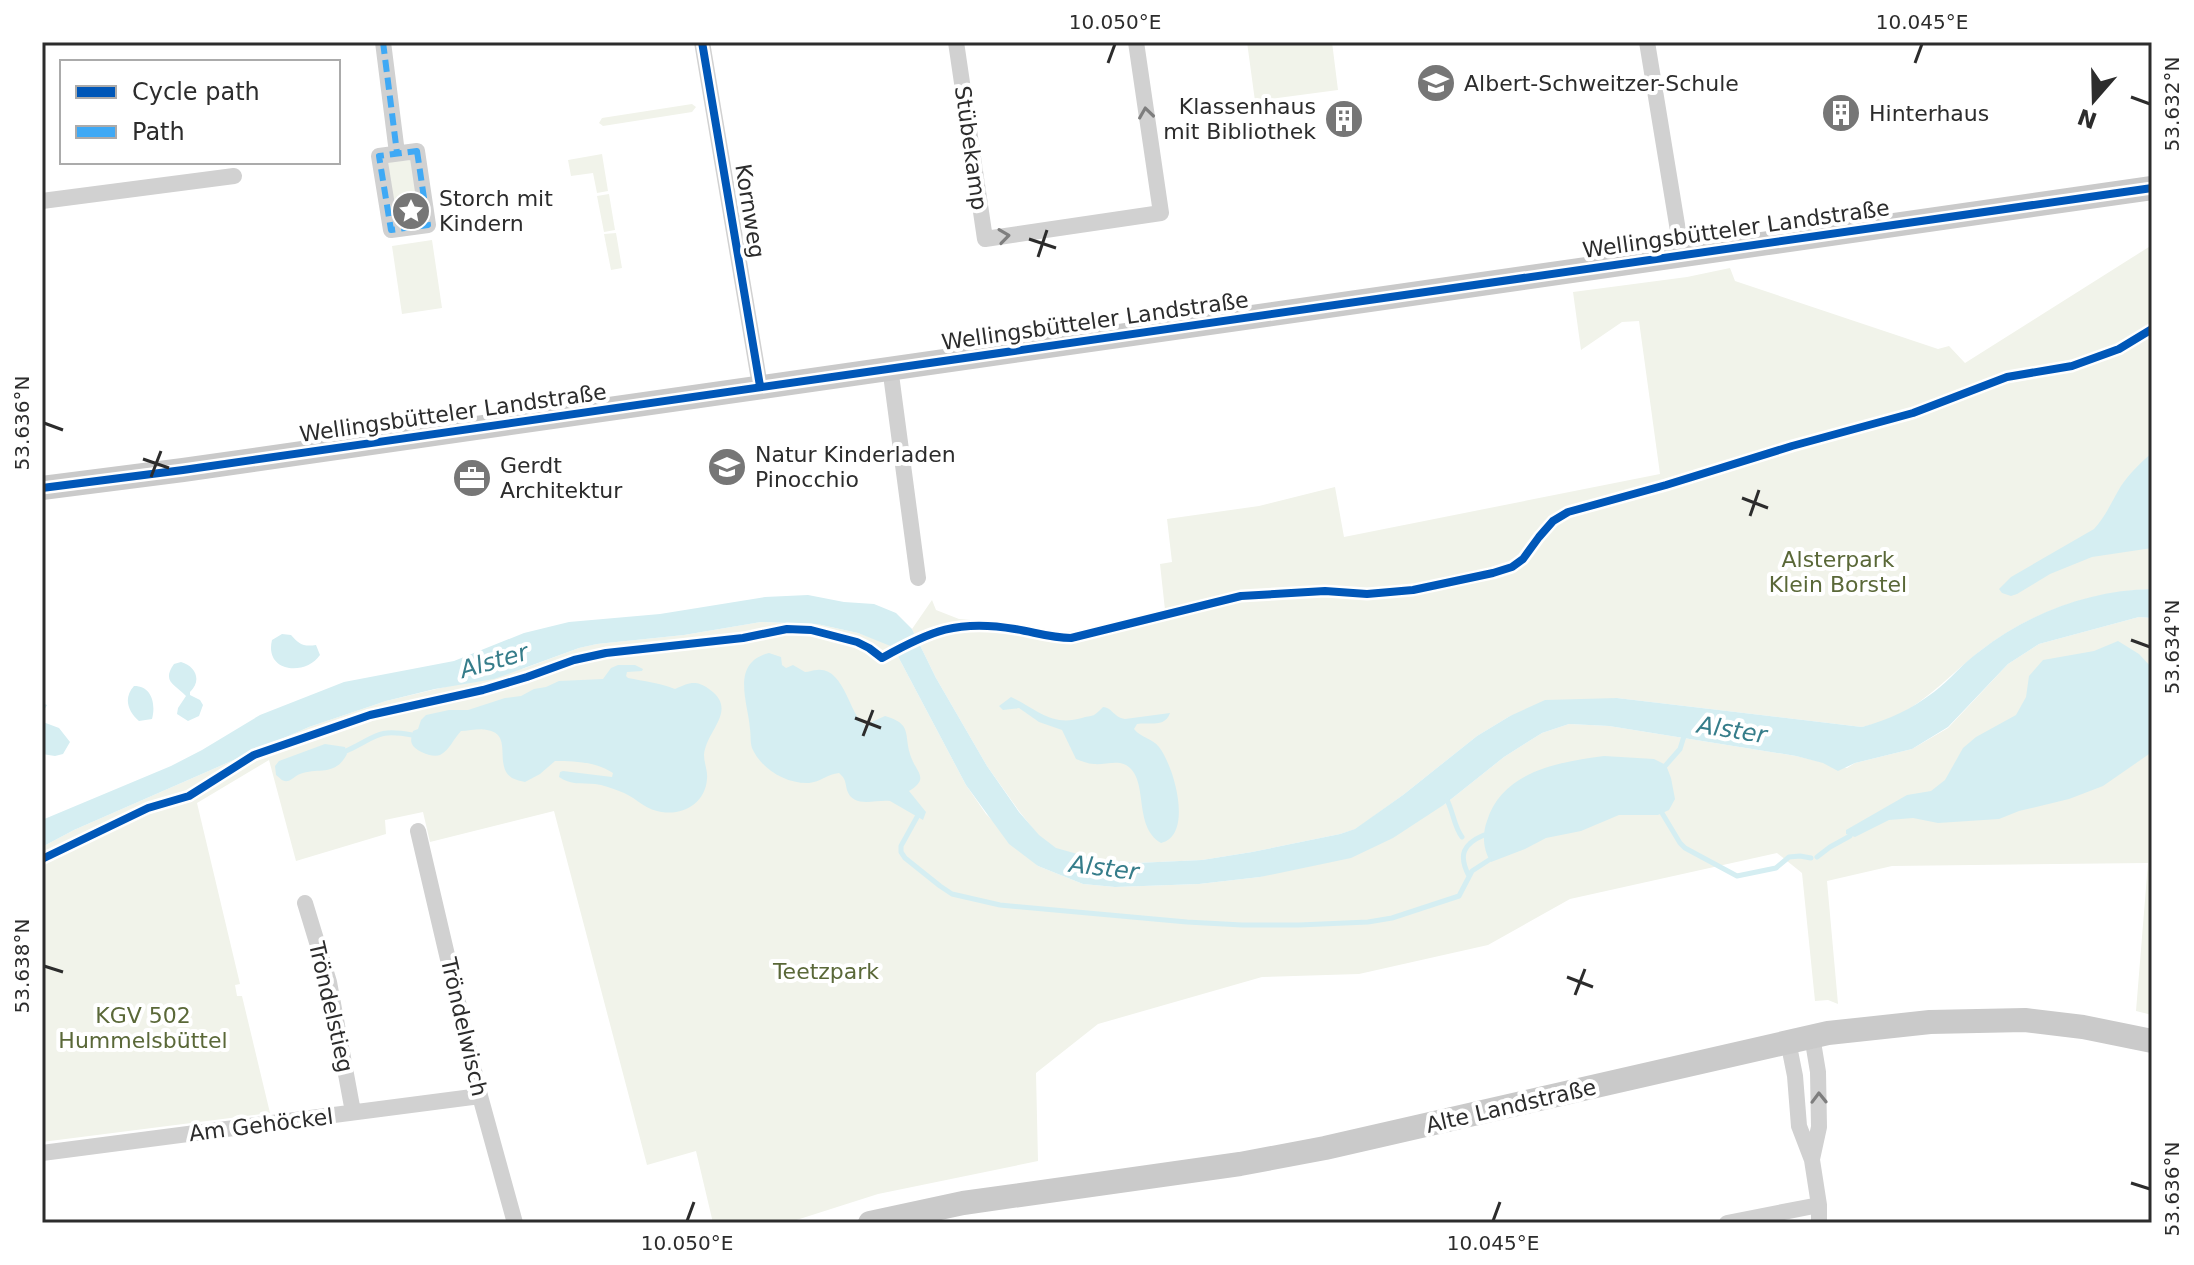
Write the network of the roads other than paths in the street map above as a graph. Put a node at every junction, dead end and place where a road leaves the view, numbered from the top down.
1 (383, 42) edge
2 (702, 42) edge
3 (956, 42) edge
4 (1136, 42) edge
5 (1647, 42) edge
6 (397, 153) junction
7 (234, 176) dead end
8 (2152, 188) edge
9 (42, 201) edge
10 (1682, 255) junction
11 (890, 367) junction
12 (760, 386) junction
13 (42, 488) edge
14 (918, 578) dead end
15 (418, 831) dead end
16 (305, 903) dead end
17 (1800, 1039) junction
18 (2152, 1041) edge
19 (480, 1096) junction
20 (353, 1112) junction
21 (42, 1153) edge
22 (1812, 1160) junction
23 (1819, 1205) junction
24 (515, 1223) edge
25 (870, 1223) edge
26 (1727, 1223) edge
27 (1819, 1223) edge

1 - 6 street
2 - 12 street, Kornweg
3 -> 4 street, Stübekamp
5 - 10 street
6 - 6 street
7 - 9 street
8 - 10 main road, Wellingsbütteler Landstraße
10 - 11 main road, Wellingsbütteler Landstraße
11 - 12 main road, Wellingsbütteler Landstraße
11 - 14 street
12 - 13 main road, Wellingsbütteler Landstraße
15 - 19 street, Tröndelwisch
16 - 20 street, Tröndelstieg
17 - 18 main road, Alte Landstraße
17 - 22 street
22 -> 17 street
17 - 25 main road, Alte Landstraße
19 - 20 street, Am Gehöckel
19 - 24 street, Tröndelwisch
20 - 21 street, Am Gehöckel
22 - 23 street
23 - 26 street
23 - 27 street

